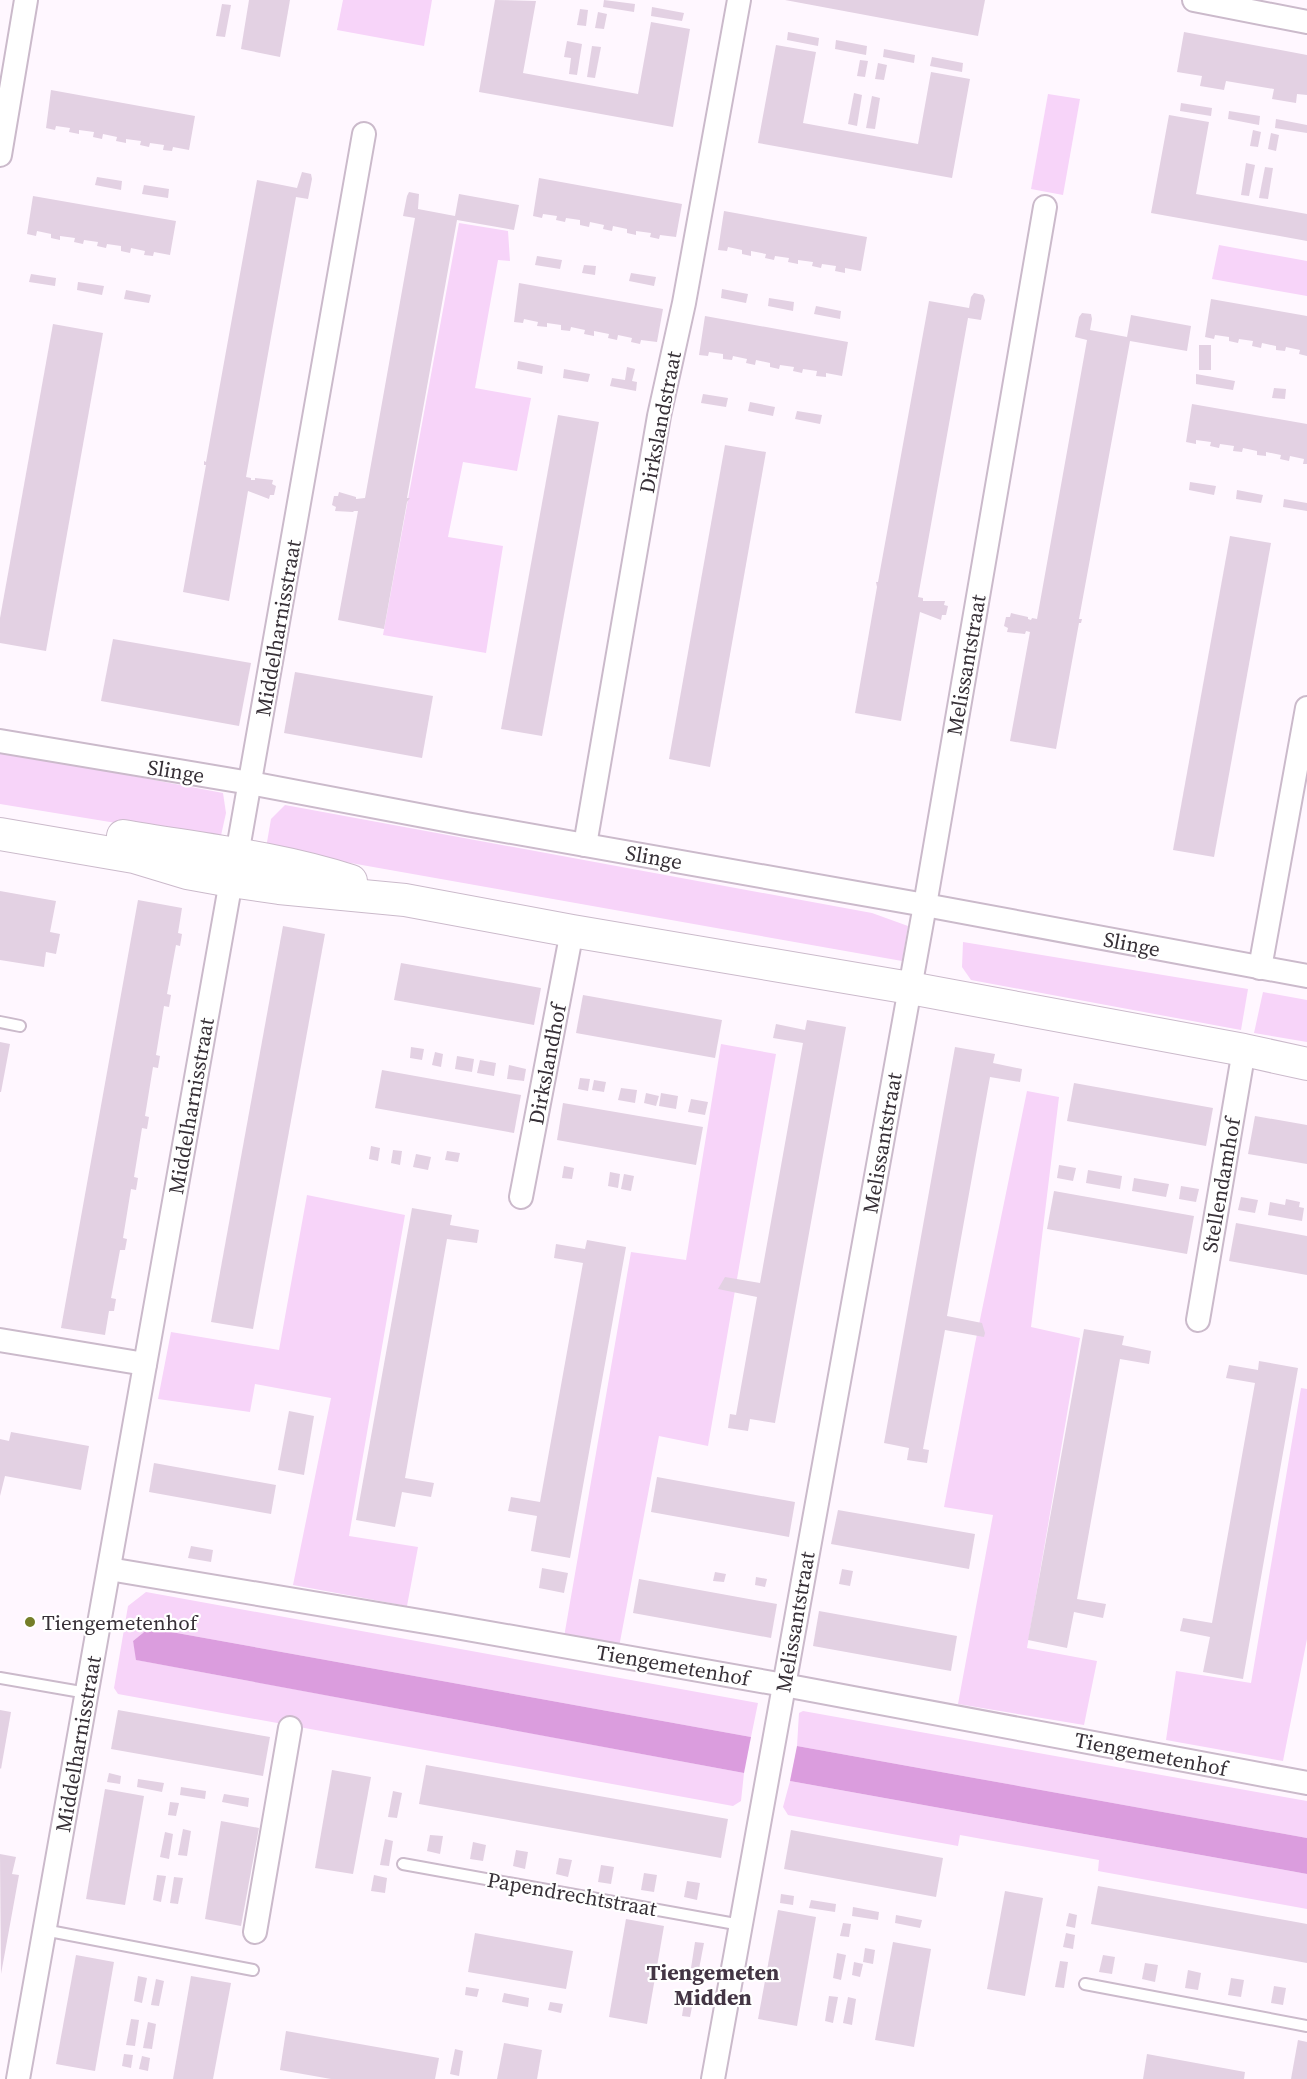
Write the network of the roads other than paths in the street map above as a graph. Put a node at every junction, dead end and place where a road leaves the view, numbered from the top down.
1 (26, 0) edge
2 (739, 0) edge
3 (1194, 0) edge
4 (1307, 22) edge
5 (364, 134) dead end
6 (0, 155) edge
7 (1045, 207) dead end
8 (1307, 708) edge
9 (0, 741) edge
10 (250, 783) junction
11 (0, 816) edge
12 (0, 834) edge
13 (585, 845) junction
14 (234, 868) junction
15 (925, 905) junction
16 (572, 931) junction
17 (1260, 968) junction
18 (1307, 976) edge
19 (910, 988) junction
20 (0, 1022) edge
21 (20, 1026) dead end
22 (1244, 1050) junction
23 (1307, 1056) edge
24 (1307, 1064) edge
25 (521, 1197) dead end
26 (1198, 1320) dead end
27 (0, 1340) edge
28 (145, 1364) junction
29 (109, 1569) junction
30 (0, 1678) edge
31 (784, 1684) junction
32 (87, 1693) junction
33 (291, 1728) dead end
34 (1307, 1783) edge
35 (403, 1864) dead end
36 (741, 1925) junction
37 (44, 1930) junction
38 (255, 1932) dead end
39 (253, 1970) dead end
40 (1085, 1984) dead end
41 (1307, 2026) edge
42 (18, 2079) edge
43 (713, 2079) edge

1 - 6 street
2 - 13 street, Dirkslandstraat
3 - 4 street
5 - 10 street, Middelharnisstraat
7 - 15 street, Melissantstraat
8 - 17 street
9 - 10 street, Slinge
10 - 13 street, Slinge
10 - 14 street, Middelharnisstraat
11 - 14 street
12 - 14 street
13 - 15 street, Slinge
14 - 16 street
14 - 28 street, Middelharnisstraat
15 - 17 street, Slinge
15 - 19 street, Melissantstraat
16 - 19 street
16 - 25 street, Dirkslandhof
17 - 18 street, Slinge
19 - 22 street
19 - 31 street, Melissantstraat
20 - 21 lane
22 - 23 street
22 - 24 street
22 - 26 street, Stellendamhof
27 - 28 street
28 - 29 street, Middelharnisstraat
29 - 31 street, Tiengemetenhof
29 - 32 street, Middelharnisstraat
30 - 32 lane
31 - 34 street, Tiengemetenhof
31 - 36 street, Melissantstraat
32 - 37 street, Middelharnisstraat
33 - 38 street
35 - 36 lane, Papendrechtstraat
36 - 43 street, Melissantstraat
37 - 39 lane
37 - 42 street, Middelharnisstraat
40 - 41 lane

